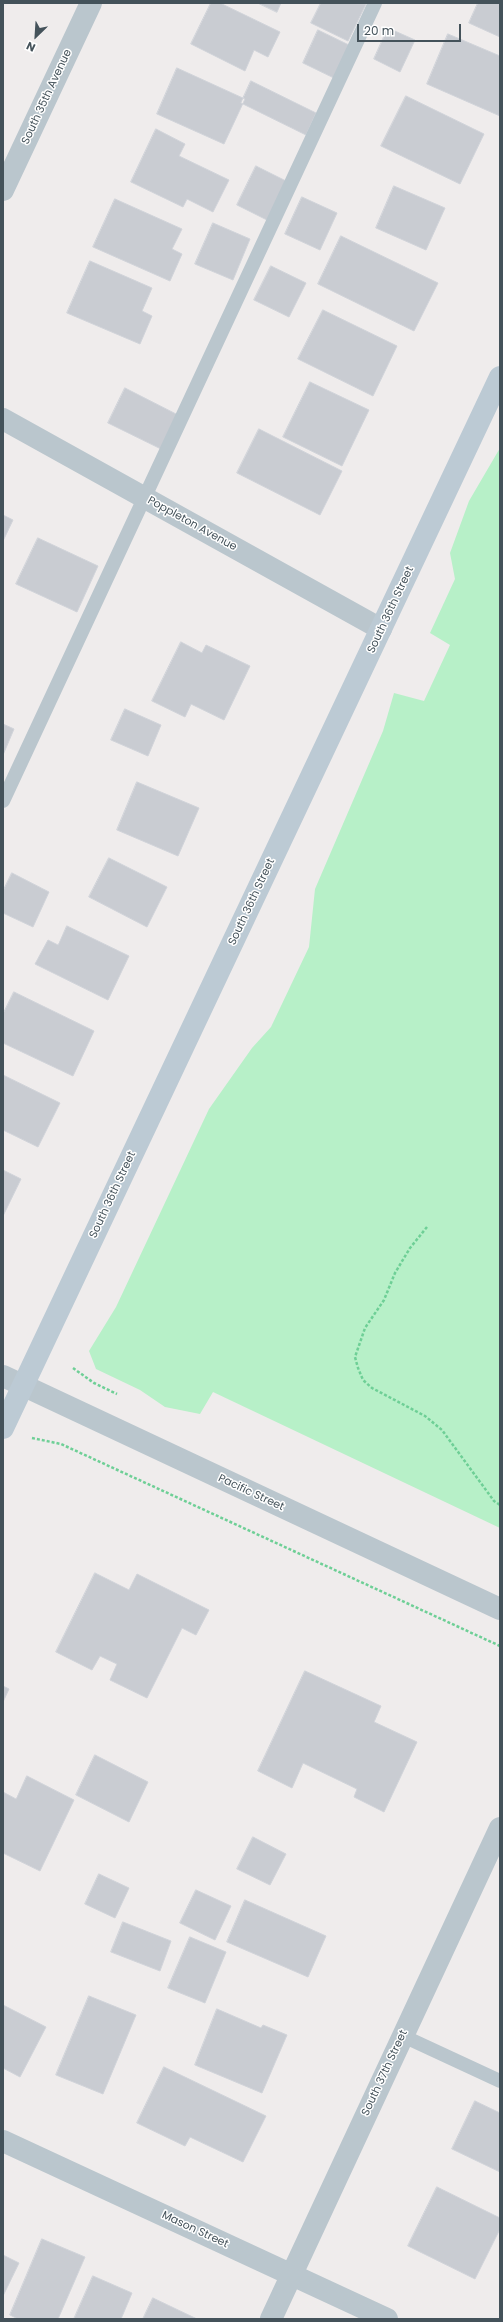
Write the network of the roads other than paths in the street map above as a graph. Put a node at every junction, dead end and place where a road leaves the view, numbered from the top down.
1 (91, 3) edge
2 (375, 3) edge
3 (3, 190) edge
4 (500, 377) edge
5 (3, 418) edge
6 (145, 498) junction
7 (382, 629) junction
8 (3, 801) edge
9 (3, 1376) edge
10 (23, 1385) junction
11 (3, 1428) edge
12 (500, 1609) edge
13 (500, 1828) edge
14 (403, 2036) junction
15 (500, 2081) edge
16 (3, 2141) edge
17 (291, 2274) junction
18 (271, 2319) edge
19 (387, 2319) edge

1 - 3 street, South 35th Avenue
2 - 6 lane
4 - 7 street, South 36th Street
5 - 6 street, Poppleton Avenue
6 - 7 street, Poppleton Avenue
6 - 8 lane
7 - 10 street, South 36th Street
9 - 10 street, Pacific Street
10 - 11 street, South 36th Street
10 - 12 street, Pacific Street
13 - 14 street, South 37th Street
14 - 15 lane
14 - 17 street, South 37th Street
16 - 17 street, Mason Street
17 - 18 street, South 37th Street
17 - 19 street, Mason Street

